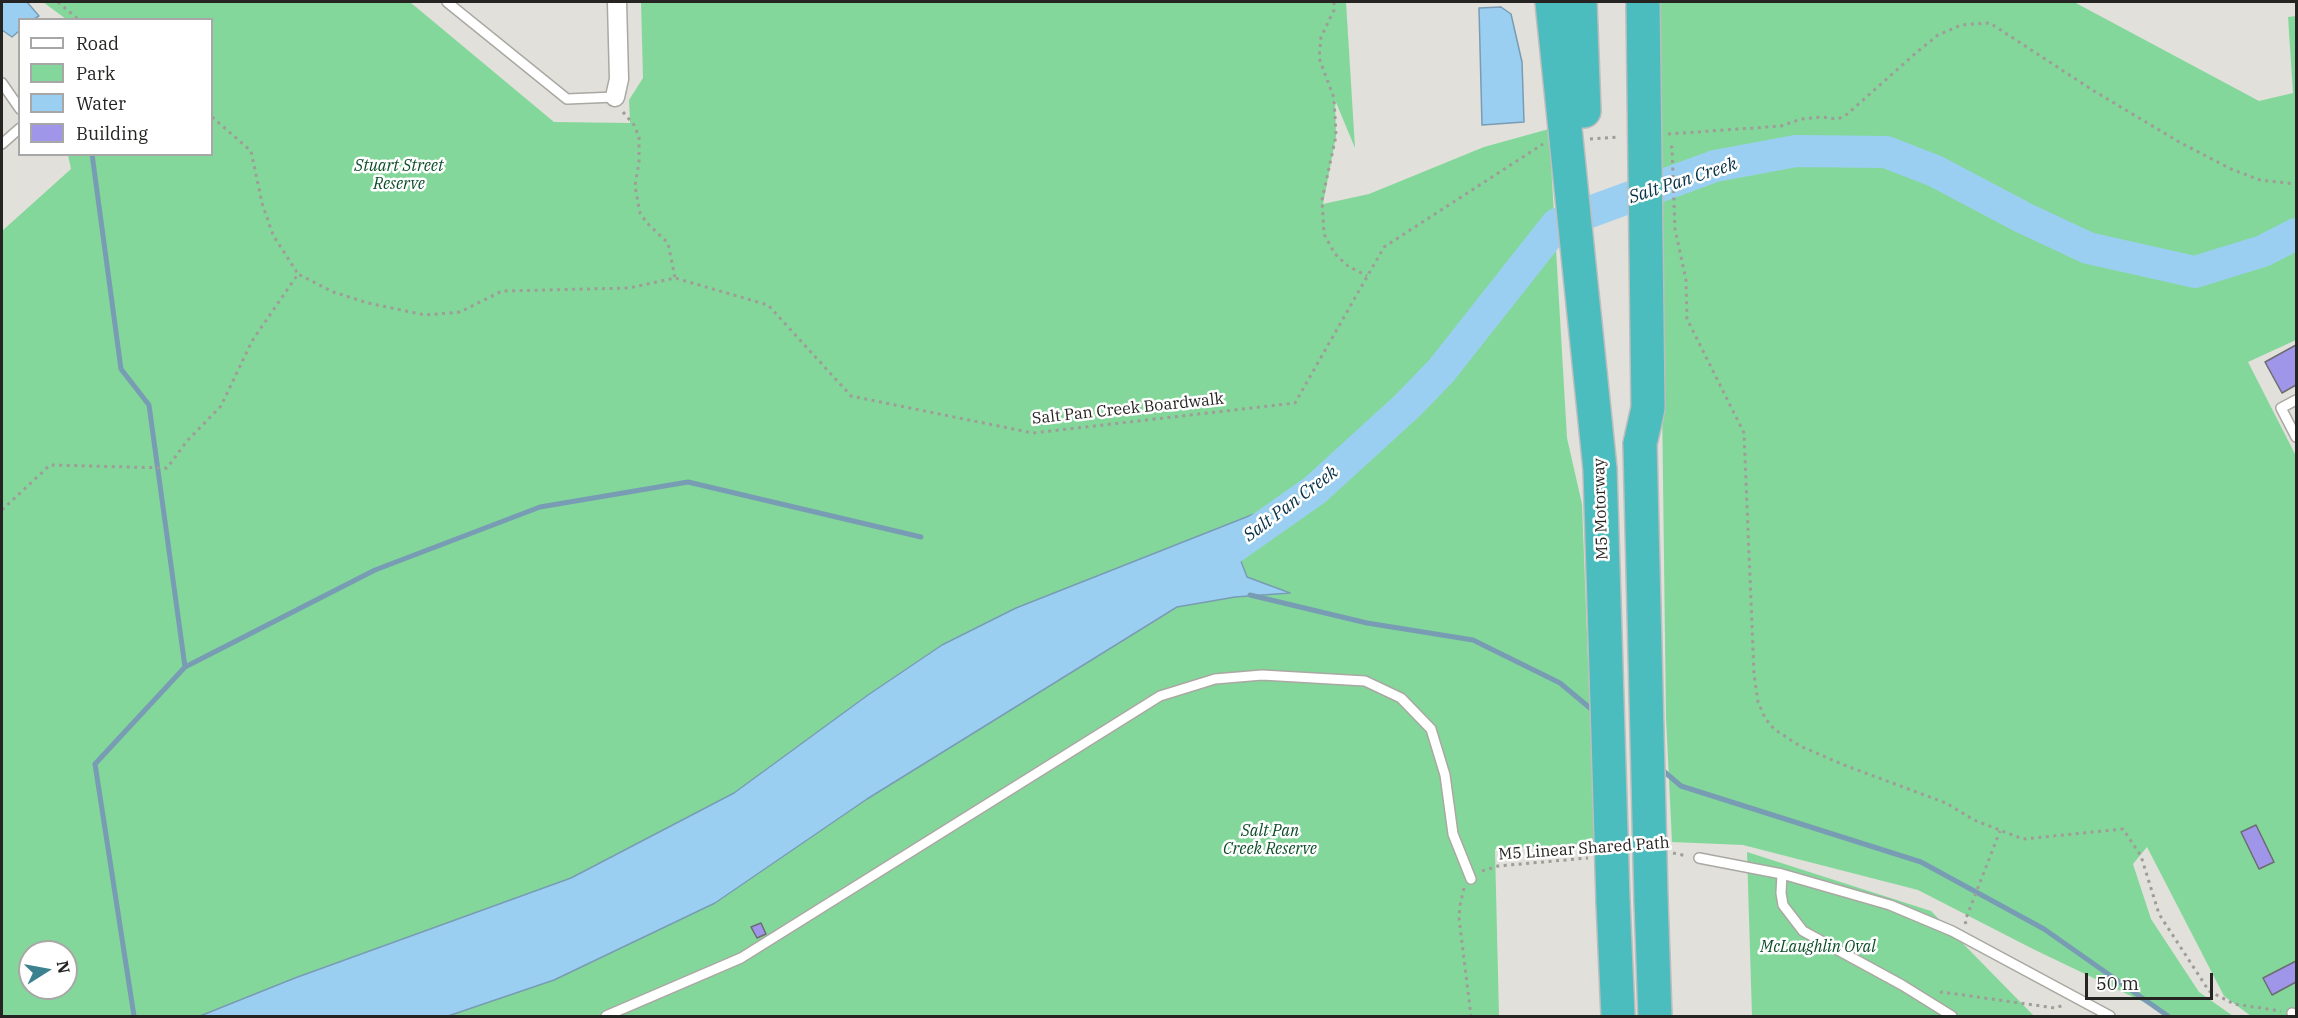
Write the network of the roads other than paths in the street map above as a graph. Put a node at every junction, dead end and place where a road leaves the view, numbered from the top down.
1 (447, 2) edge
2 (617, 2) edge
3 (1552, 2) edge
4 (1580, 2) edge
5 (1625, 2) edge
6 (1643, 2) edge
7 (1634, 35) junction
8 (1569, 38) junction
9 (2, 83) edge
10 (615, 98) joint
11 (18, 106) edge
12 (18, 130) edge
13 (2, 144) edge
14 (2296, 400) edge
15 (2296, 437) edge
16 (1699, 858) road end
17 (1782, 874) junction
18 (1471, 879) road end
19 (606, 1017) edge
20 (1618, 1017) edge
21 (1655, 1017) edge
22 (1952, 1017) edge
23 (2110, 1017) edge

1 - 10 lane
2 - 10 street
3 - 8 highway
4 - 8 highway
5 - 7 highway
6 - 7 highway
7 - 21 highway, bridge
8 - 20 highway, M5 Motorway, bridge
9 - 11 lane
12 - 13 lane
14 - 15 lane
16 - 17 lane
17 - 22 lane
17 - 23 lane
18 - 19 lane

